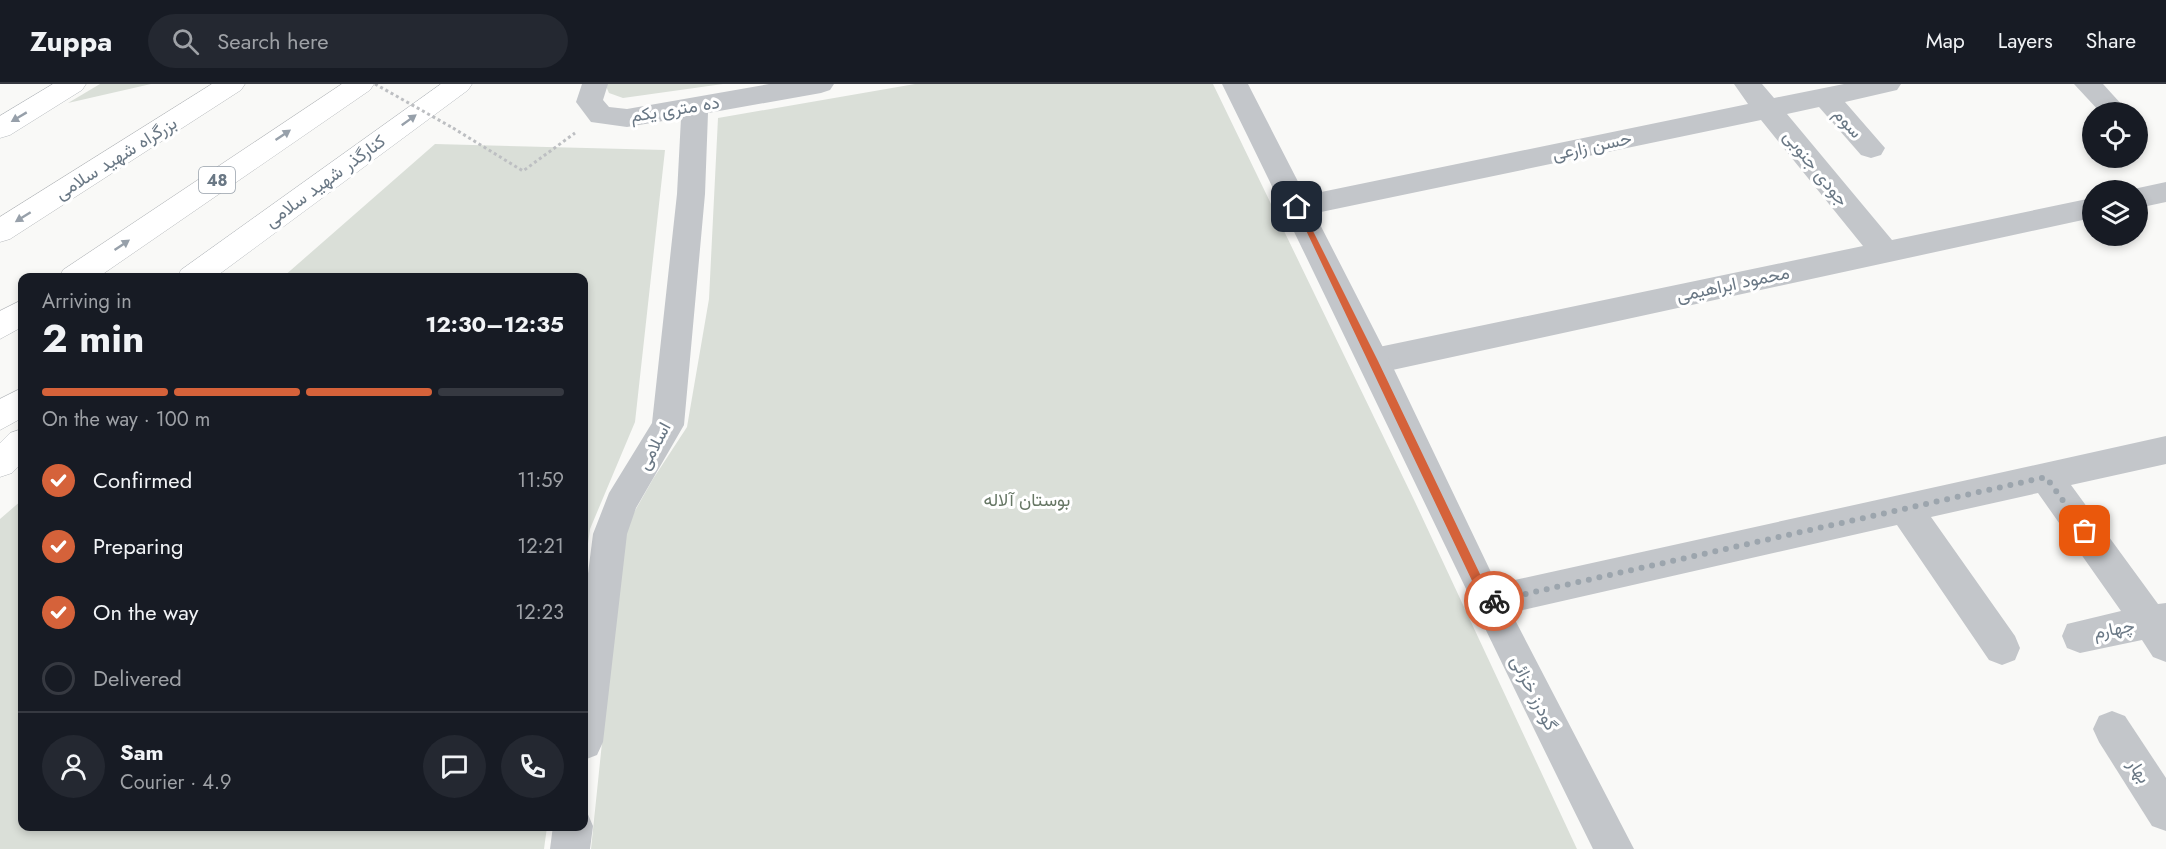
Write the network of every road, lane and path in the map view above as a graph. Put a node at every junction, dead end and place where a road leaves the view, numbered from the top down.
1 (232, 84) edge
2 (361, 84) edge
3 (375, 84) edge
4 (459, 84) edge
5 (595, 84) edge
6 (821, 84) edge
7 (1235, 84) edge
8 (1747, 84) edge
9 (1888, 84) edge
10 (2087, 84) edge
11 (62, 88) edge
12 (1825, 97) junction
13 (2106, 102) edge
14 (695, 106) junction
15 (1768, 109) junction
16 (601, 114) junction
17 (0, 128) edge
18 (1871, 148) dead end
19 (317, 187) junction
20 (2166, 192) edge
21 (2148, 196) edge
22 (1297, 207) junction
23 (2082, 210) edge
24 (0, 231) edge
25 (1885, 252) junction
26 (81, 273) edge
27 (199, 273) edge
28 (219, 273) edge
29 (18, 315) edge
30 (0, 327) edge
31 (1374, 361) junction
32 (18, 404) edge
33 (0, 417) edge
34 (18, 447) edge
35 (2166, 450) edge
36 (0, 463) edge
37 (2046, 477) junction
38 (1904, 507) junction
39 (1488, 602) junction
40 (2160, 629) edge
41 (2080, 636) dead end
42 (2002, 648) dead end
43 (588, 710) edge
44 (2112, 729) dead end
45 (2166, 812) edge
46 (572, 831) edge
47 (570, 849) edge
48 (1614, 849) edge

1 -> 24 main road, بزرگراه شهید سلامی
26 -> 2 main road, 48
3 - 16 path, bridge
19 -> 4 main road, کنارگذر شهید سلامی
5 - 16 street
6 - 14 street, ده متری یکم
7 - 22 street, گودرز خزائی
8 - 15 street, جودی جنوبی
9 - 12 street, حسن زارعی
10 - 13 street
11 -> 17 main road
12 - 15 street, حسن زارعی
12 - 18 street, سوم
14 - 16 street, ده متری یکم
14 - 43 street, اسلامی
15 - 22 street, حسن زارعی
15 - 25 street, جودی جنوبی
19 - 27 main road, کنارگذر شهید سلامی
19 - 28 main road
20 - 21 street
22 - 31 street, گودرز خزائی
23 - 25 street, محمود ابراهیمی
25 - 31 street, محمود ابراهیمی
29 - 30 main road
31 - 39 street, گودرز خزائی
32 - 33 main road
34 - 36 main road
35 - 37 street
37 - 38 street
37 - 40 street
38 - 39 street
38 - 42 street
39 - 48 street, گودرز خزائی
40 - 41 street, چهارم
44 - 45 street, بهار
46 - 47 street

